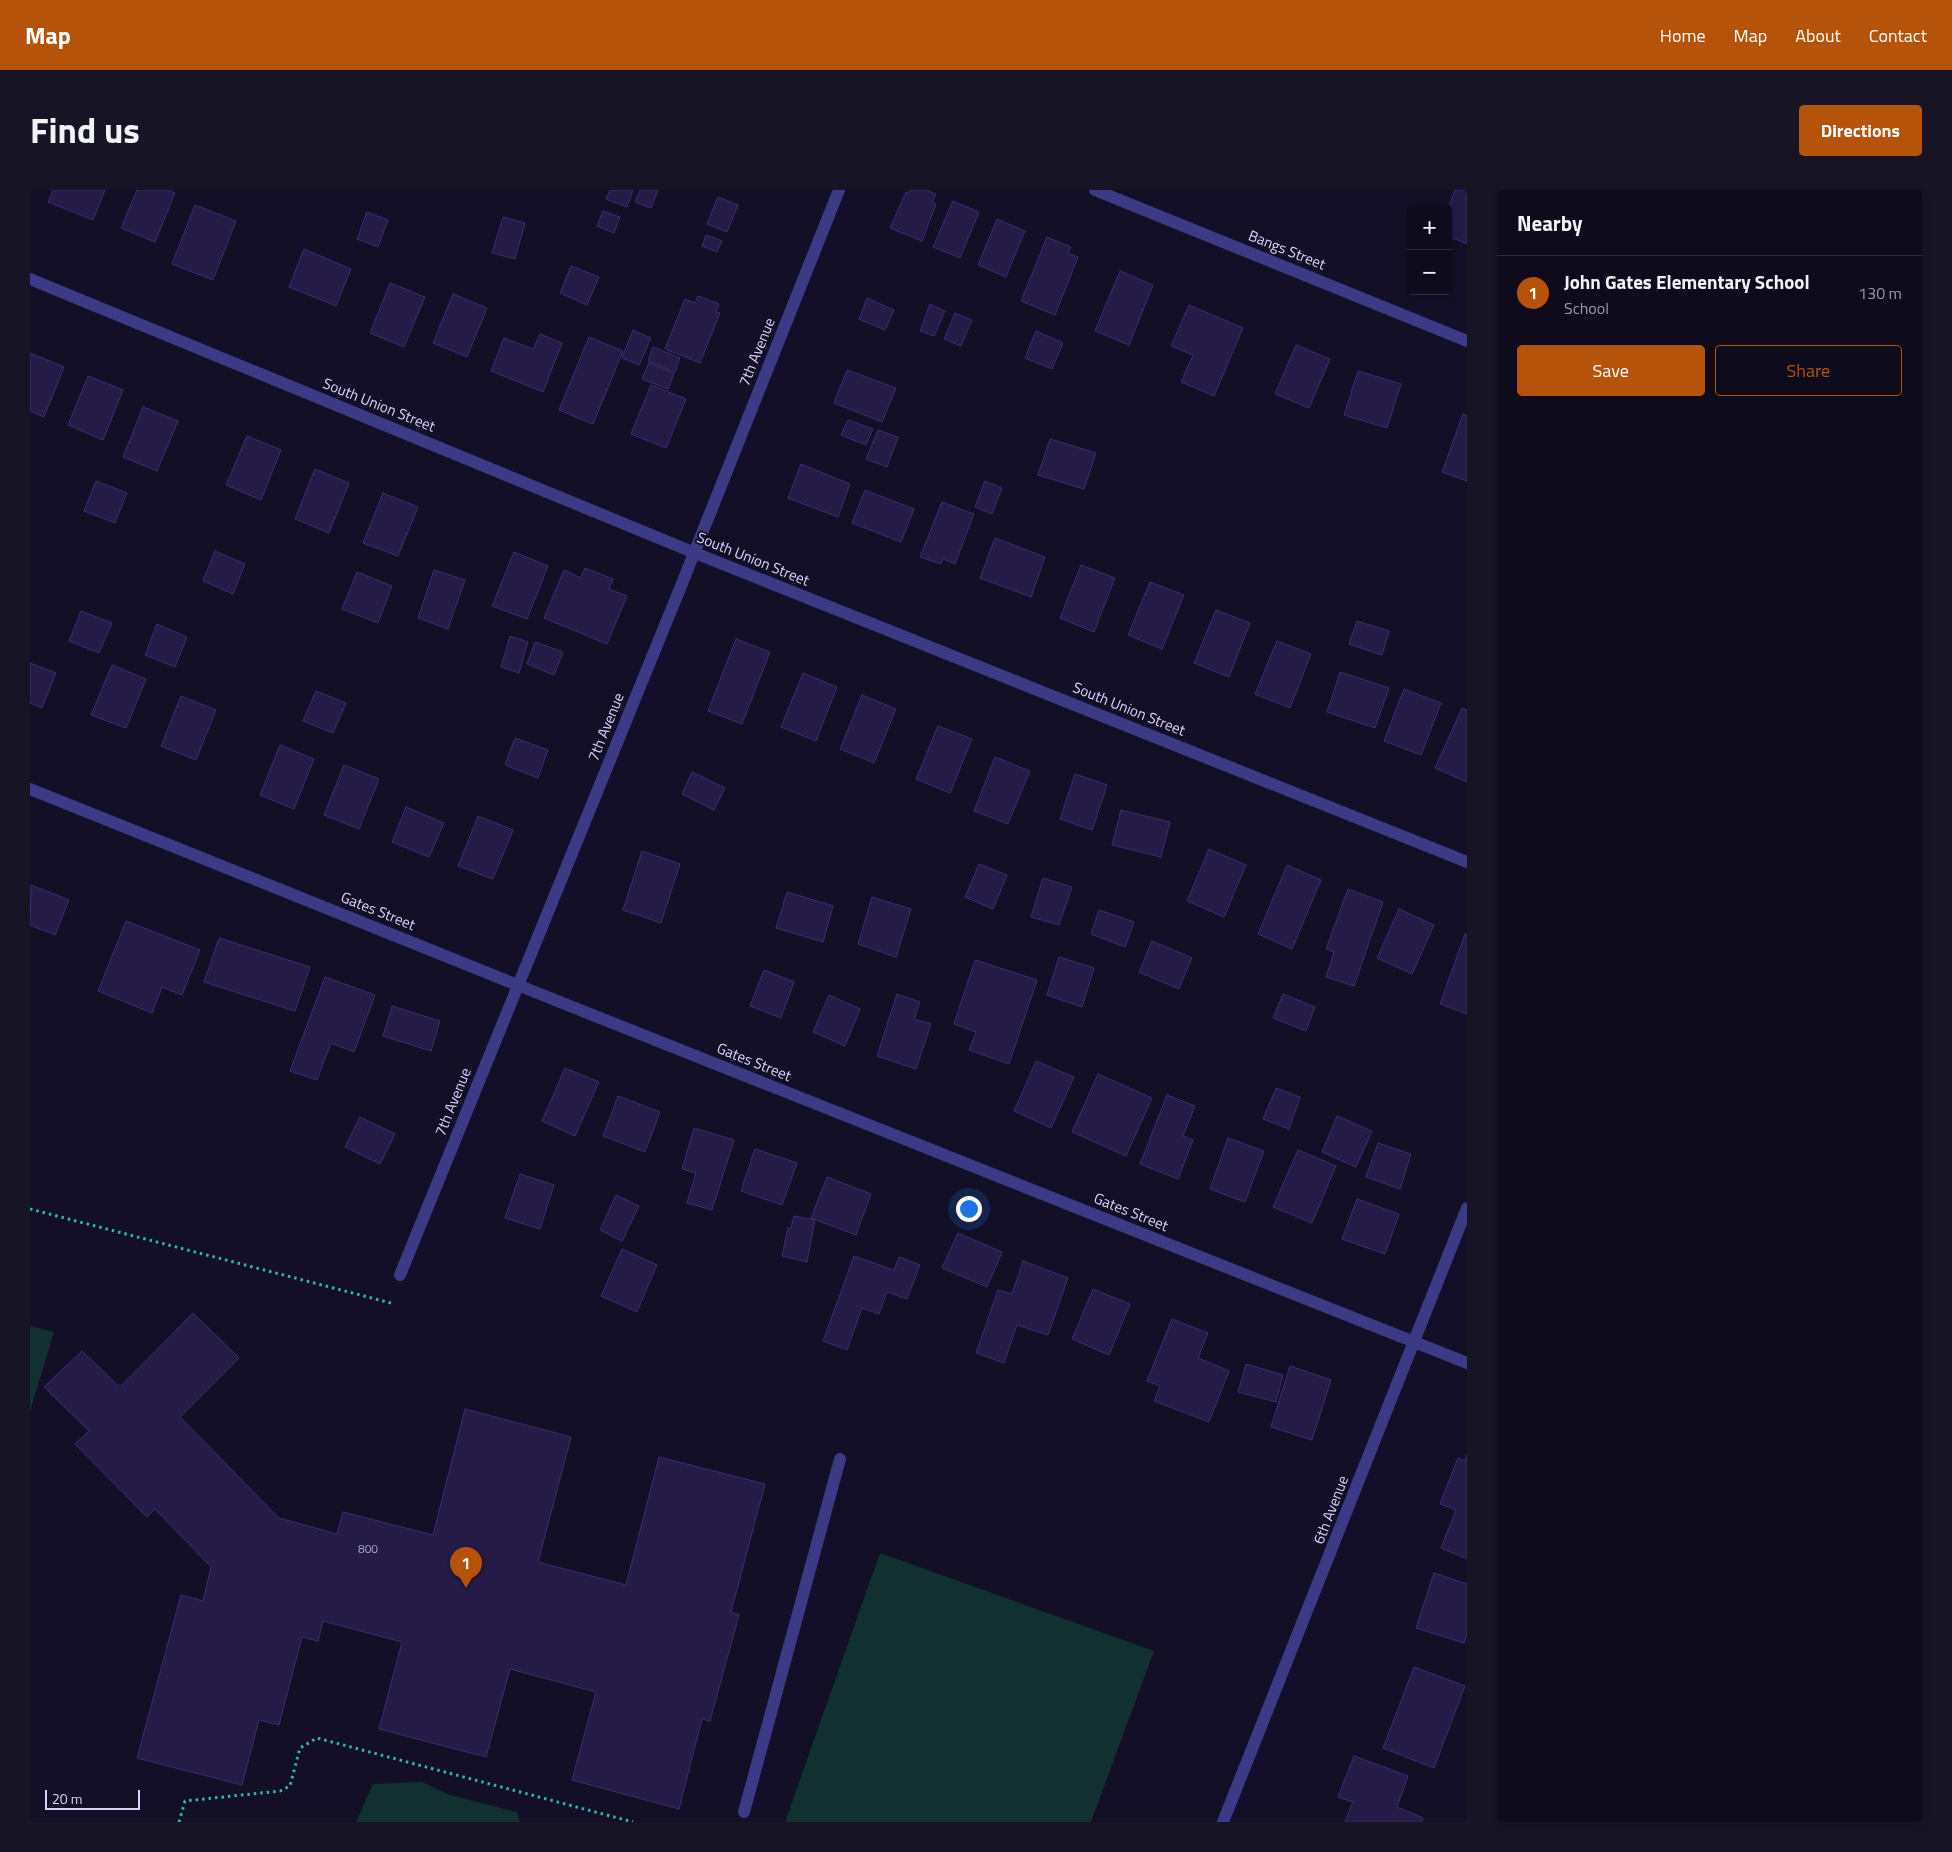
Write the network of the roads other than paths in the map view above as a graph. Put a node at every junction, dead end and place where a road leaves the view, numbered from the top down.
1 (839, 190) edge
2 (1095, 190) edge
3 (30, 279) edge
4 (1467, 341) edge
5 (695, 553) junction
6 (30, 789) edge
7 (1467, 862) edge
8 (518, 986) junction
9 (1467, 1208) edge
10 (400, 1275) dead end
11 (1414, 1341) junction
12 (1467, 1363) edge
13 (840, 1459) dead end
14 (744, 1812) dead end
15 (1223, 1822) edge

1 - 5 street, 7th Avenue
2 - 4 street, Bangs Street
3 - 5 street, South Union Street
5 - 7 street, South Union Street
5 - 8 street, 7th Avenue
6 - 8 street, Gates Street
8 - 10 street, 7th Avenue
8 - 11 street, Gates Street
9 - 11 street, 6th Avenue
11 - 12 street, Gates Street
11 - 15 street, 6th Avenue
13 - 14 street

